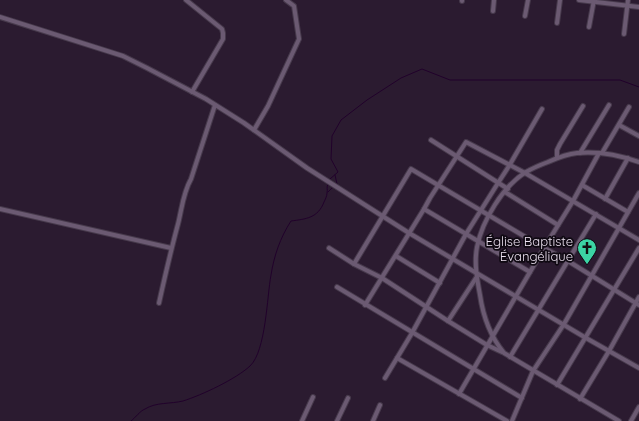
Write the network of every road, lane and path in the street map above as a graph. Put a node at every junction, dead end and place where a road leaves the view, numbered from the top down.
1 (186, 0) edge
2 (286, 0) edge
3 (494, 0) edge
4 (528, 0) edge
5 (560, 0) edge
6 (579, 0) edge
7 (628, 0) edge
8 (594, 1) edge
9 (628, 6) junction
10 (639, 7) edge
11 (493, 11) dead end
12 (526, 16) dead end
13 (0, 17) edge
14 (557, 23) dead end
15 (589, 28) dead end
16 (624, 34) dead end
17 (192, 92) junction
18 (215, 105) junction
19 (609, 105) dead end
20 (583, 106) dead end
21 (629, 107) dead end
22 (542, 109) dead end
23 (619, 125) junction
24 (254, 130) junction
25 (639, 136) edge
26 (430, 140) dead end
27 (580, 153) junction
28 (600, 153) junction
29 (457, 157) junction
30 (557, 158) junction
31 (628, 158) junction
32 (639, 162) edge
33 (510, 166) junction
34 (525, 173) junction
35 (498, 183) junction
36 (438, 185) junction
37 (582, 185) junction
38 (506, 191) junction
39 (639, 193) edge
40 (605, 199) junction
41 (573, 201) junction
42 (0, 209) edge
43 (424, 209) junction
44 (480, 210) junction
45 (628, 212) junction
46 (596, 214) junction
47 (490, 215) junction
48 (383, 216) junction
49 (558, 225) junction
50 (618, 228) junction
51 (409, 233) junction
52 (466, 234) junction
53 (639, 240) edge
54 (478, 242) junction
55 (171, 248) junction
56 (329, 248) dead end
57 (544, 248) junction
58 (639, 248) edge
59 (396, 256) junction
60 (453, 259) junction
61 (568, 261) junction
62 (354, 264) junction
63 (476, 272) junction
64 (530, 272) junction
65 (592, 275) junction
66 (382, 278) junction
67 (476, 278) junction
68 (440, 283) junction
69 (337, 287) dead end
70 (615, 289) junction
71 (516, 296) junction
72 (639, 297) edge
73 (159, 303) dead end
74 (637, 304) edge
75 (365, 305) junction
76 (426, 307) junction
77 (540, 310) junction
78 (448, 321) junction
79 (564, 324) junction
80 (412, 332) junction
81 (492, 336) junction
82 (586, 338) junction
83 (487, 345) junction
84 (609, 351) junction
85 (504, 353) junction
86 (510, 357) junction
87 (397, 358) junction
88 (639, 368) edge
89 (473, 370) junction
90 (533, 371) junction
91 (385, 378) dead end
92 (557, 385) junction
93 (459, 394) junction
94 (313, 397) dead end
95 (348, 398) dead end
96 (522, 398) junction
97 (580, 399) junction
98 (380, 405) dead end
99 (639, 407) edge
100 (302, 421) edge
101 (337, 421) edge
102 (373, 421) edge
103 (507, 421) edge
104 (512, 421) edge
105 (619, 421) edge
106 (631, 421) edge

1 - 17 street
2 - 24 street
3 - 11 street
4 - 12 street
5 - 14 street
6 - 8 street
7 - 9 street
8 - 9 street
8 - 15 street
9 - 10 street
9 - 16 street
13 - 17 street
17 - 18 street
18 - 24 street
18 - 55 street
19 - 27 street
20 - 30 street
21 - 23 street
22 - 33 street
23 - 25 street
23 - 28 street
24 - 48 street
26 - 29 street
27 - 28 street
27 - 30 street
28 - 31 street
28 - 37 street
29 - 33 street
29 - 35 street
29 - 36 street
30 - 34 street
31 - 32 street
31 - 40 street
33 - 34 street
33 - 35 street
34 - 38 street
34 - 41 street
35 - 38 street
35 - 44 street
36 - 43 street
36 - 44 street
36 - 48 street
37 - 40 street
37 - 41 street
38 - 47 street
38 - 49 street
39 - 45 street
40 - 45 street
41 - 46 street
41 - 49 street
42 - 55 street
43 - 51 street
43 - 52 street
44 - 47 street
44 - 52 street
45 - 50 street
46 - 50 street
46 - 61 street
47 - 54 street
47 - 57 street
48 - 51 street
48 - 62 street
49 - 57 street
50 - 53 street
50 - 65 street
51 - 59 street
51 - 60 street
52 - 54 street
52 - 60 street
54 - 63 street
54 - 64 street
55 - 73 street
56 - 62 street
57 - 61 street
57 - 64 street
58 - 70 street
59 - 66 street
59 - 68 street
60 - 63 street
60 - 68 street
61 - 65 street
61 - 77 street
62 - 66 street
63 - 67 street
63 - 71 street
64 - 71 street
65 - 70 street
65 - 79 street
66 - 75 street
66 - 76 street
67 - 78 street
67 - 81 street
68 - 76 street
69 - 75 street
70 - 74 street
70 - 82 street
71 - 77 street
71 - 81 street
72 - 74 street
74 - 84 street
75 - 80 street
76 - 78 street
76 - 80 street
77 - 79 street
77 - 86 street
78 - 83 street
79 - 82 street
79 - 90 street
80 - 87 street
80 - 89 street
81 - 83 street
81 - 85 street
82 - 84 street
82 - 92 street
83 - 85 street
83 - 89 street
84 - 88 street
84 - 97 street
85 - 86 street
86 - 90 street
87 - 91 street
87 - 93 street
89 - 93 street
89 - 96 street
90 - 92 street
90 - 96 street
92 - 97 street
93 - 103 street
94 - 100 street
95 - 101 street
96 - 104 street
97 - 105 street
98 - 102 street
99 - 106 street

